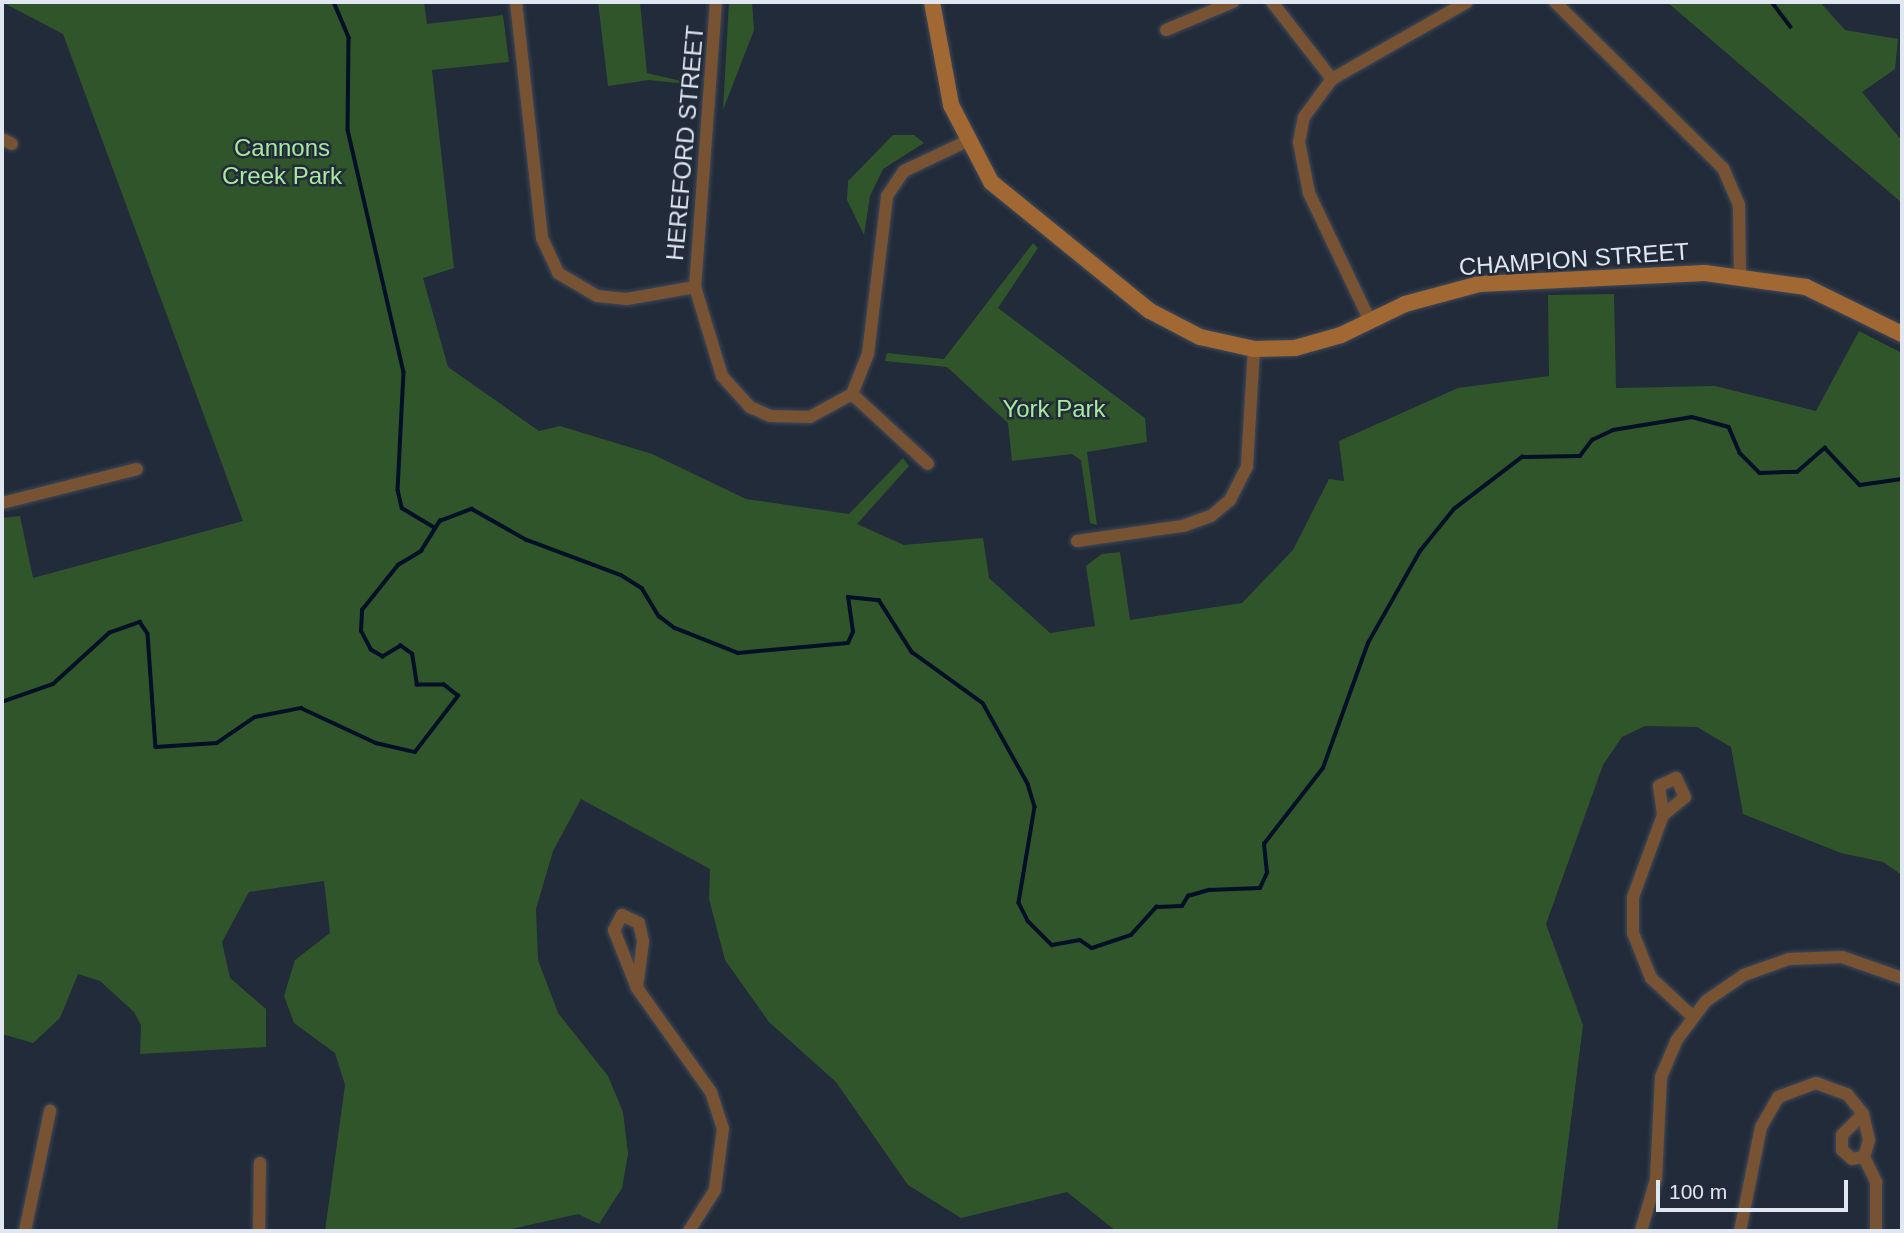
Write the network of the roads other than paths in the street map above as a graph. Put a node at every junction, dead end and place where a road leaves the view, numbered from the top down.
1 (516, 2) edge
2 (716, 2) edge
3 (932, 2) edge
4 (1233, 2) edge
5 (1272, 2) edge
6 (1467, 2) edge
7 (1555, 2) edge
8 (1166, 30) dead end
9 (1332, 79) junction
10 (965, 142) junction
11 (1740, 274) junction
12 (695, 287) junction
13 (1370, 321) junction
14 (1902, 334) edge
15 (1254, 349) junction
16 (852, 394) junction
17 (928, 464) dead end
18 (137, 469) dead end
19 (2, 503) edge
20 (1077, 541) dead end
21 (1663, 815) dead end
22 (1902, 978) edge
23 (637, 988) junction
24 (1692, 1016) junction
25 (50, 1111) dead end
26 (1863, 1114) junction
27 (1864, 1157) junction
28 (260, 1163) dead end
29 (25, 1231) edge
30 (259, 1231) edge
31 (689, 1231) edge
32 (1641, 1231) edge
33 (1740, 1231) edge
34 (1875, 1231) edge

1 - 12 street
2 - 12 street, HEREFORD STREET
3 - 10 main road, CHAMPION STREET
4 - 8 street
5 - 9 street
6 - 9 street
7 - 11 street
9 - 13 street
10 - 15 main road, CHAMPION STREET
10 - 16 street
11 - 13 main road, CHAMPION STREET
11 - 14 main road, CHAMPION STREET
12 - 16 street, HEREFORD STREET
13 - 15 main road, CHAMPION STREET
15 - 20 street
16 - 17 street
18 - 19 street
21 - 24 street
22 - 24 street
23 - 23 street
23 - 31 street
24 - 32 street
25 - 29 street
26 - 27 street
26 - 27 street
26 - 33 street
27 - 34 street
28 - 30 street

